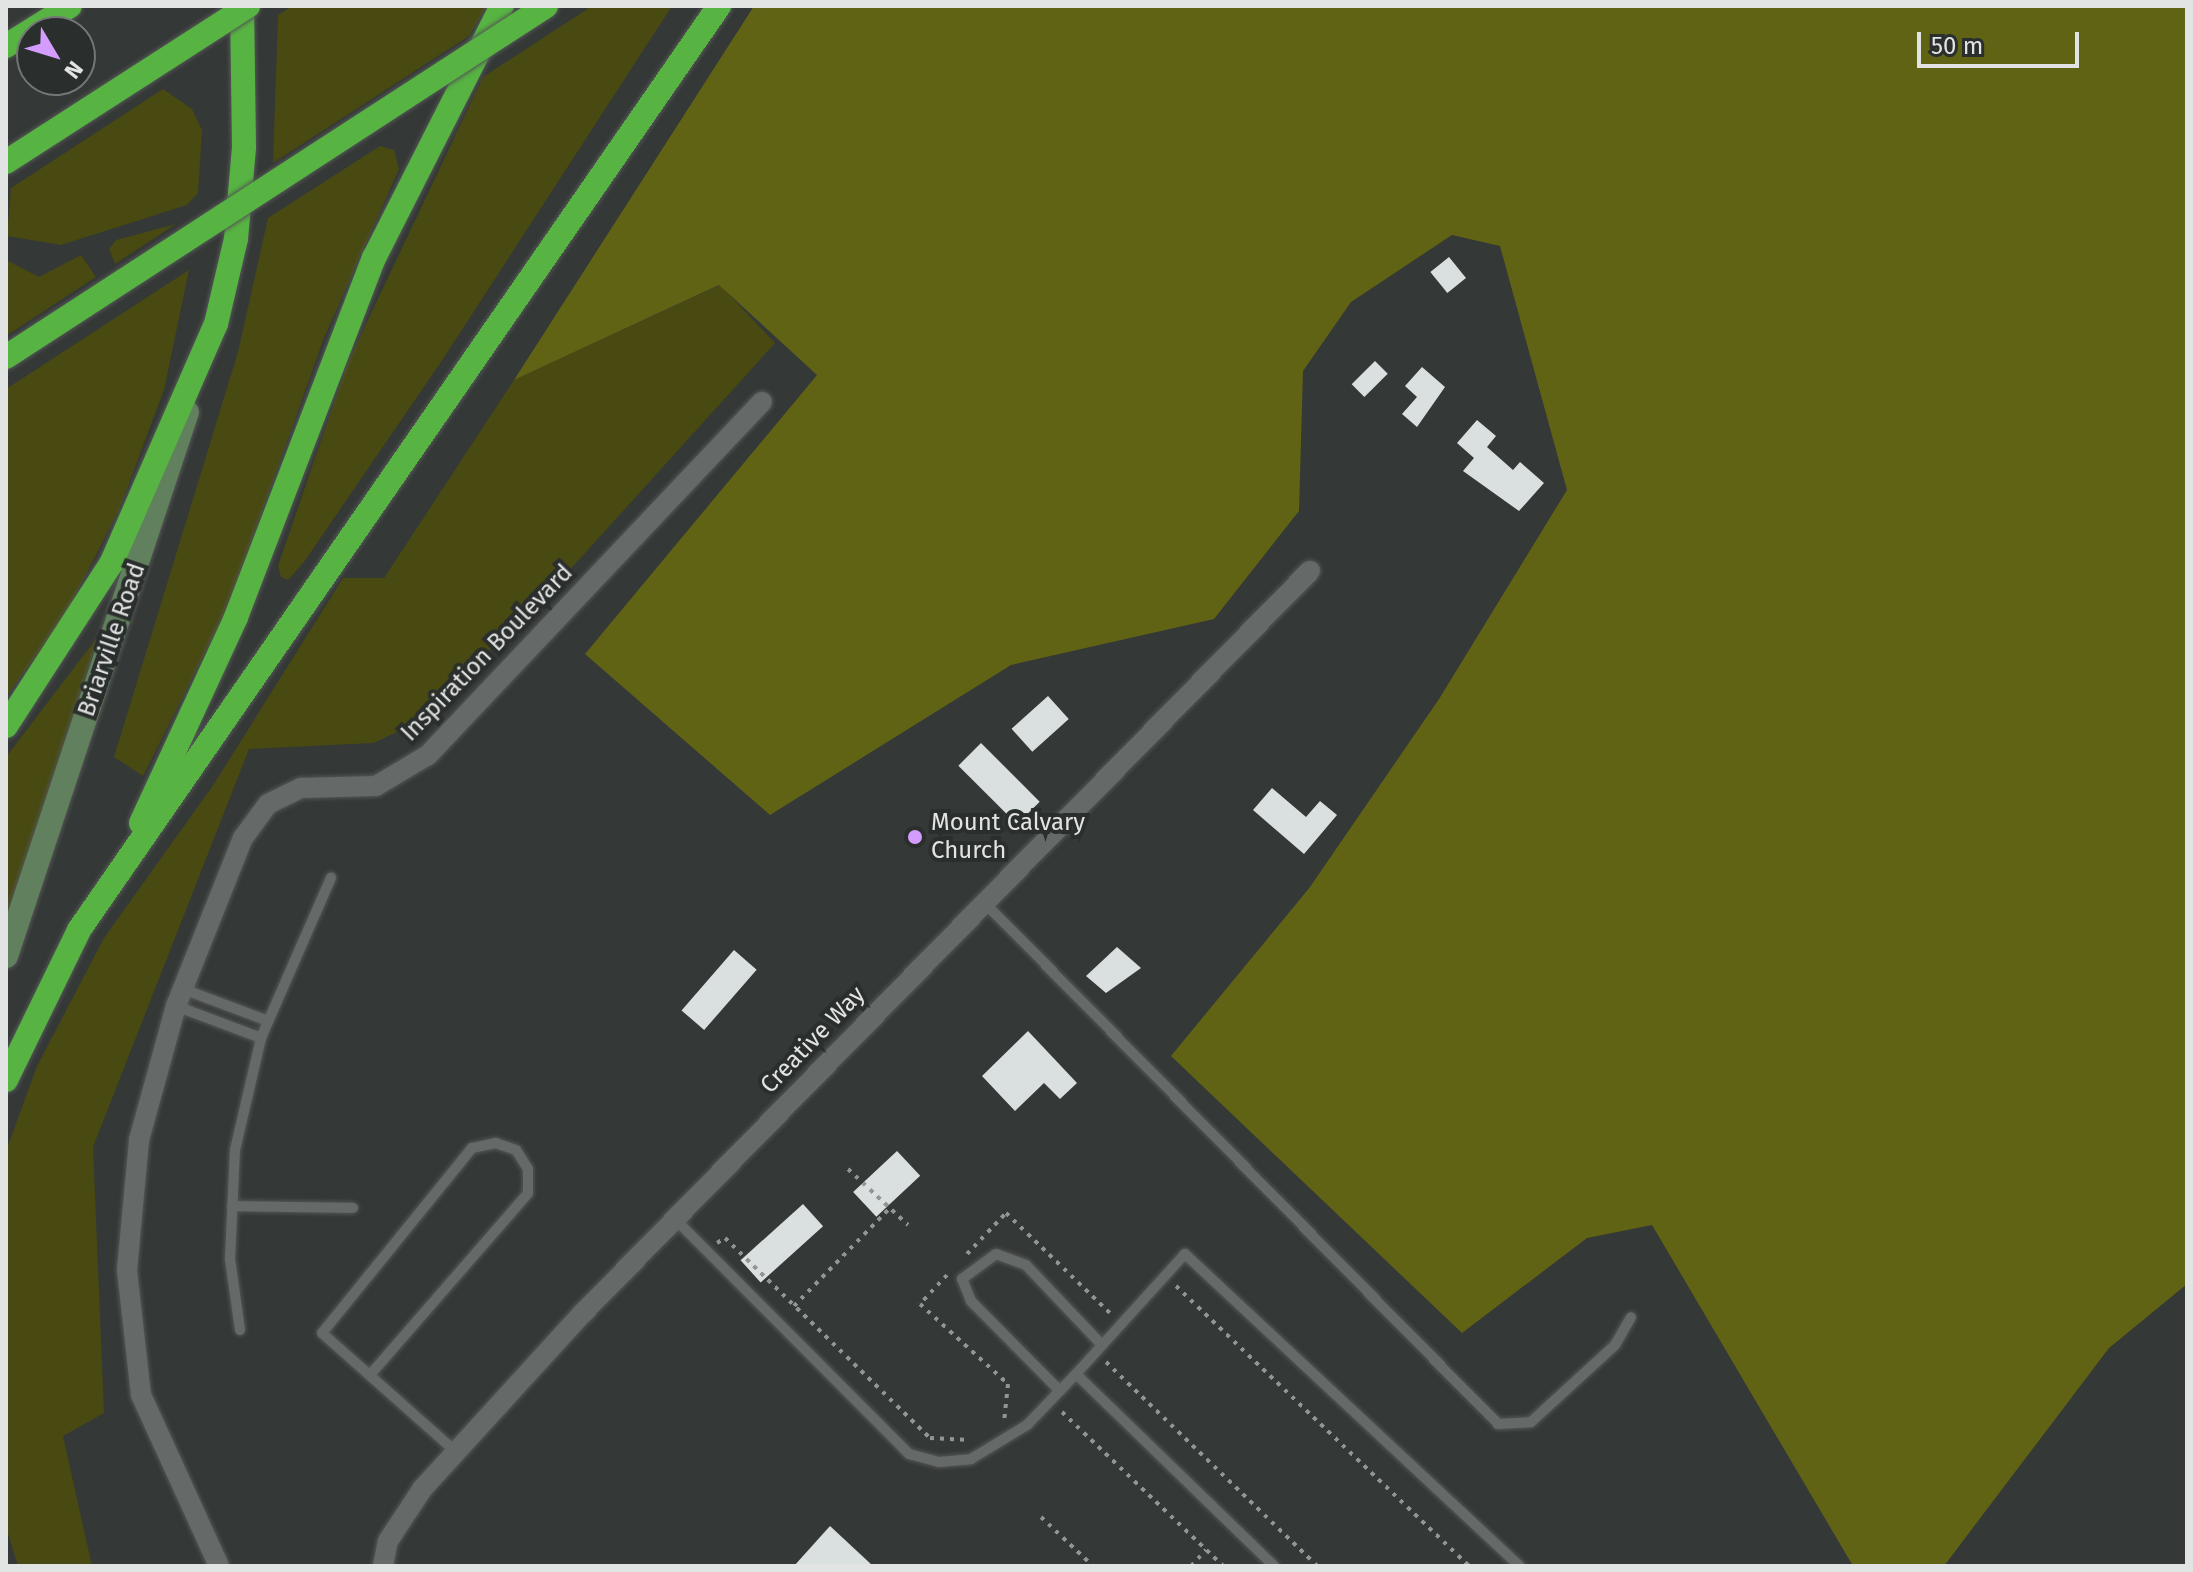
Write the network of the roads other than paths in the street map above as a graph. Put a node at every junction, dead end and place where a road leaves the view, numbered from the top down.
1 (70, 6) edge
2 (242, 6) edge
3 (248, 6) edge
4 (502, 6) edge
5 (546, 6) edge
6 (719, 6) edge
7 (6, 46) edge
8 (6, 162) edge
9 (216, 324) junction
10 (6, 357) edge
11 (762, 402) dead end
12 (1310, 571) dead end
13 (6, 726) edge
14 (117, 877) junction
15 (331, 878) dead end
16 (984, 901) junction
17 (6, 956) edge
18 (180, 998) junction
19 (268, 1021) junction
20 (261, 1038) junction
21 (6, 1080) edge
22 (232, 1206) junction
23 (353, 1208) dead end
24 (675, 1219) junction
25 (1631, 1317) dead end
26 (240, 1330) dead end
27 (1102, 1345) junction
28 (1076, 1374) junction
29 (370, 1375) junction
30 (1060, 1391) junction
31 (456, 1452) junction
32 (219, 1566) edge
33 (383, 1566) edge
34 (1274, 1566) edge
35 (1519, 1566) edge

1 - 7 highway
2 - 9 highway
3 - 8 highway, bridge
4 - 14 highway
5 - 10 highway, bridge
6 - 14 highway
9 - 13 highway
9 - 17 main road, Briarville Road
11 - 18 street, Inspiration Boulevard
12 - 16 street, Creative Way
14 - 21 highway
15 - 19 lane
16 - 24 street, Creative Way
16 - 25 lane
18 - 19 lane
18 - 20 lane
18 - 32 street, Inspiration Boulevard
19 - 20 lane
20 - 22 lane
22 - 23 lane
22 - 26 lane
24 - 30 lane
24 - 31 street, Creative Way
27 - 28 lane
27 - 30 lane
27 - 35 lane
28 - 30 lane
28 - 34 lane
29 - 29 lane
29 - 31 lane
31 - 33 street, Creative Way

